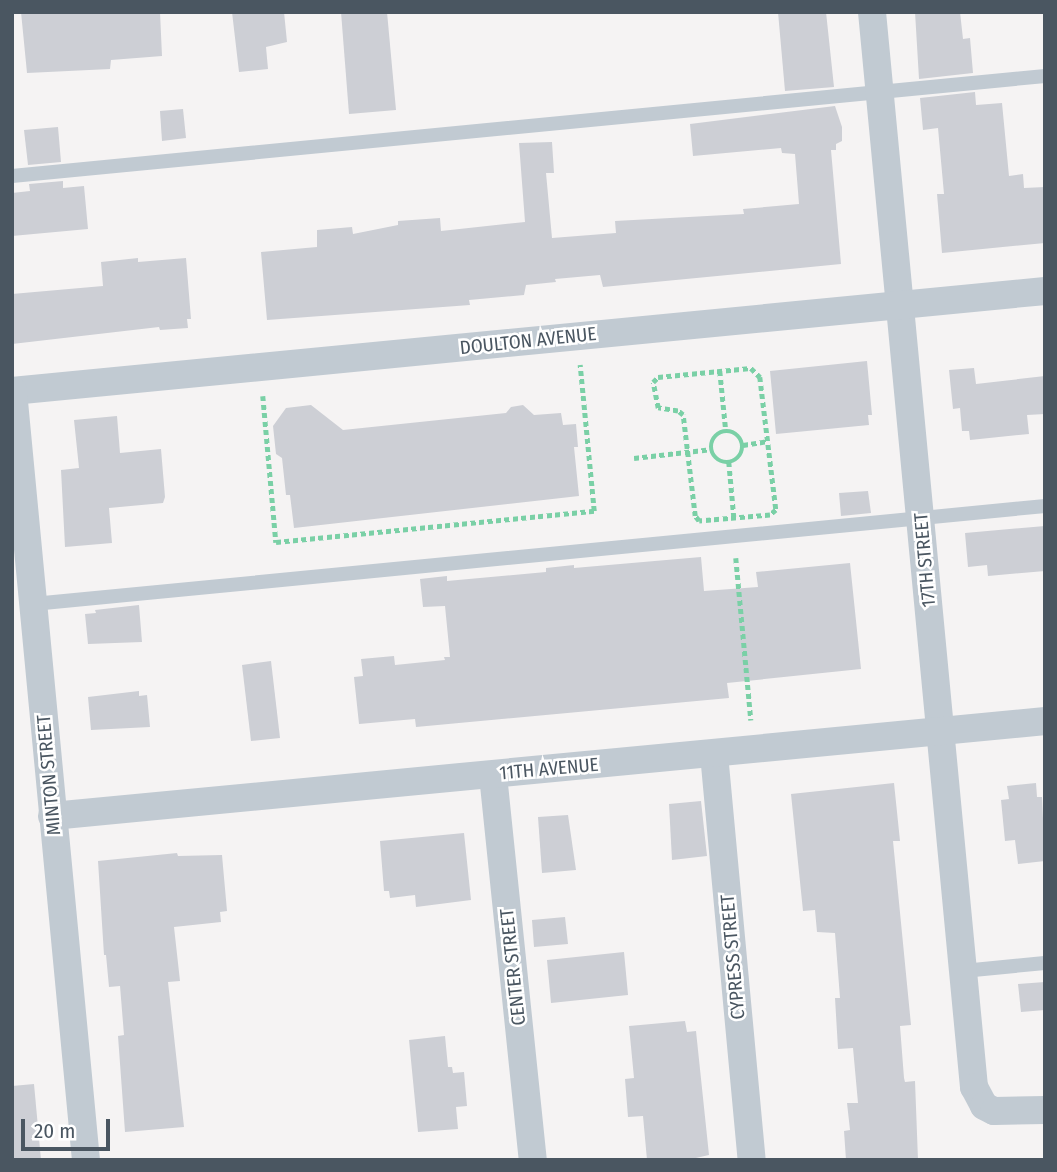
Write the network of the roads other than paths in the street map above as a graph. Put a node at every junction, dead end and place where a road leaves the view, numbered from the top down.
1 (872, 12) edge
2 (1045, 76) edge
3 (880, 92) junction
4 (12, 176) edge
5 (1045, 291) edge
6 (902, 305) junction
7 (13, 391) edge
8 (1045, 506) edge
9 (921, 518) junction
10 (33, 604) junction
11 (1045, 721) edge
12 (940, 731) junction
13 (714, 754) junction
14 (493, 775) junction
15 (52, 816) junction
16 (1045, 963) edge
17 (963, 971) junction
18 (1045, 1110) edge
19 (86, 1160) edge
20 (533, 1160) edge
21 (752, 1160) edge

1 - 3 street, 17TH STREET
2 - 3 lane
3 - 4 lane
3 - 6 street, 17TH STREET
5 - 6 street, DOULTON AVENUE
6 - 7 street, DOULTON AVENUE
6 - 9 street, 17TH STREET
7 - 10 street, MINTON STREET
8 - 9 lane
9 - 10 lane
9 - 12 street, 17TH STREET
10 - 15 street, MINTON STREET
11 - 12 street, 11TH AVENUE
12 - 13 street, 11TH AVENUE
12 - 17 street, 17TH STREET
13 - 14 street, 11TH AVENUE
13 - 21 street, CYPRESS STREET
14 - 15 street, 11TH AVENUE
14 - 20 street, CENTER STREET
15 - 19 street, MINTON STREET
16 - 17 lane
17 - 18 street, 17TH STREET

